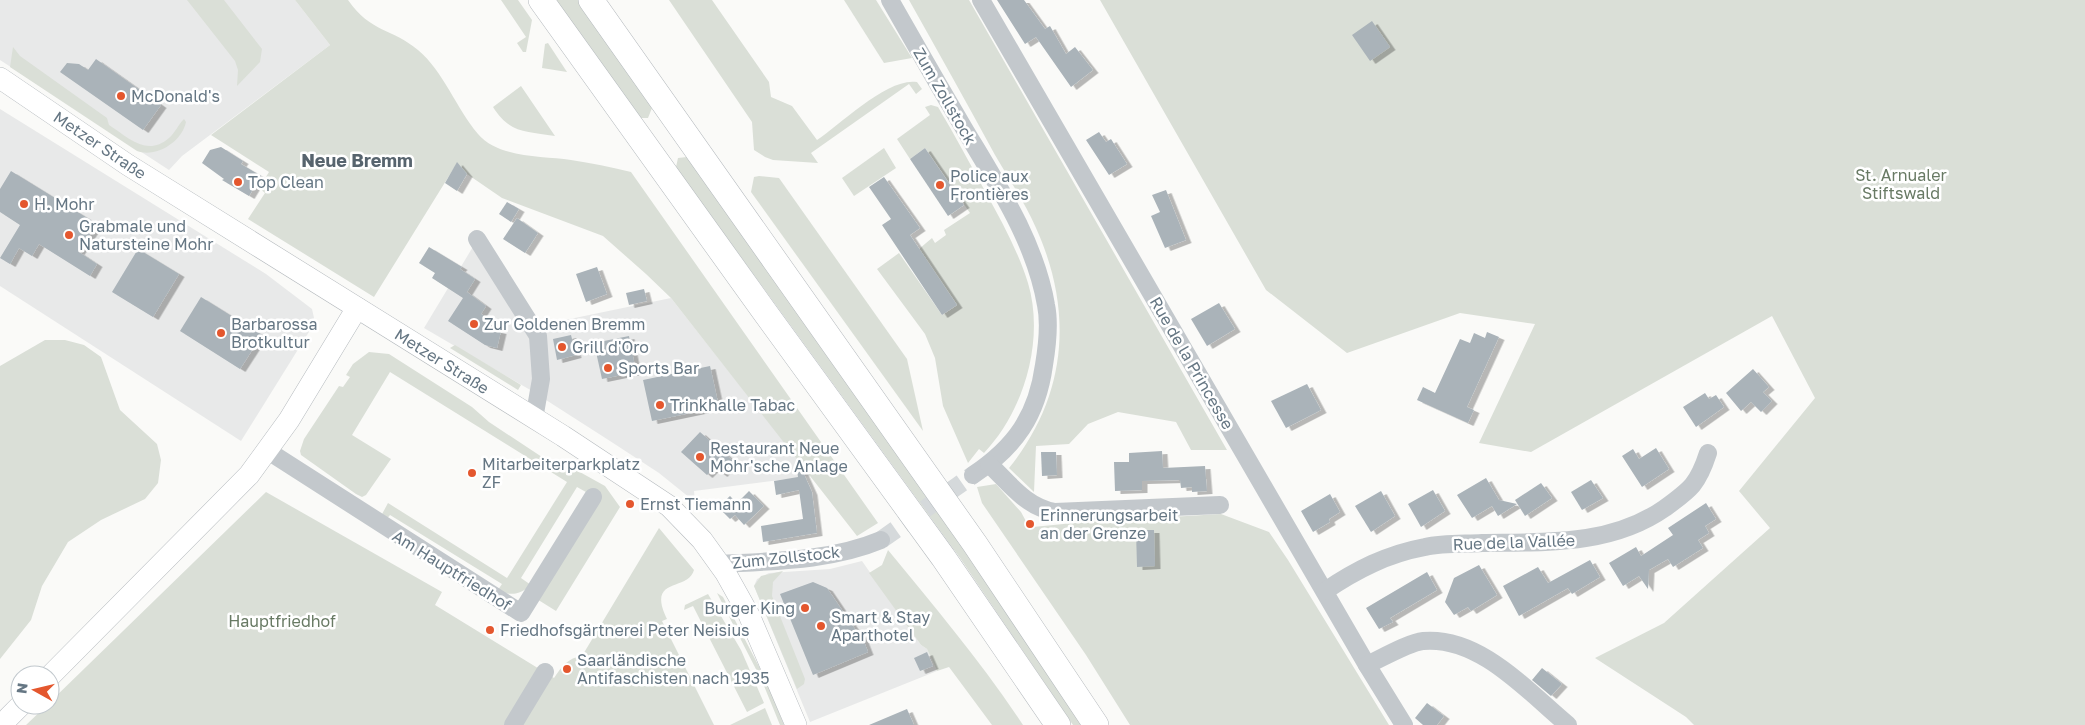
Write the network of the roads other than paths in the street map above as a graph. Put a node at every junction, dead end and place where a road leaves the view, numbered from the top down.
1 (541, 0) edge
2 (591, 0) edge
3 (890, 0) edge
4 (981, 0) edge
5 (0, 78) edge
6 (477, 239) dead end
7 (357, 308) junction
8 (534, 419) junction
9 (268, 451) junction
10 (1708, 453) dead end
11 (989, 464) junction
12 (973, 475) tunnel mouth
13 (593, 497) dead end
14 (1220, 505) dead end
15 (881, 540) tunnel mouth
16 (719, 564) junction
17 (1325, 591) junction
18 (1367, 665) junction
19 (60, 666) edge
20 (545, 672) dead end
21 (11, 715) edge
22 (1, 725) edge
23 (513, 725) edge
24 (796, 725) edge
25 (1058, 725) edge
26 (1096, 725) edge
27 (1404, 725) edge
28 (1568, 725) edge

1 - 25 highway
2 - 26 highway
3 - 11 street, Zum Zollstock
4 - 17 street, Rue de la Princesse
5 - 7 main road, Metzer Straße
6 - 8 street
7 - 8 main road, Metzer Straße
7 - 9 main road
8 - 16 main road, Metzer Straße
9 - 13 street, Am Hauptfriedhof
9 - 19 main road
10 - 17 street, Rue de la Vallée
11 - 12 street, Zum Zollstock
11 - 14 street
15 - 16 street, Zum Zollstock
16 - 24 main road, Metzer Straße
17 - 18 street, Rue de la Princesse
18 - 27 street, Rue de la Princesse
18 - 28 street
20 - 23 street
21 - 22 main road

